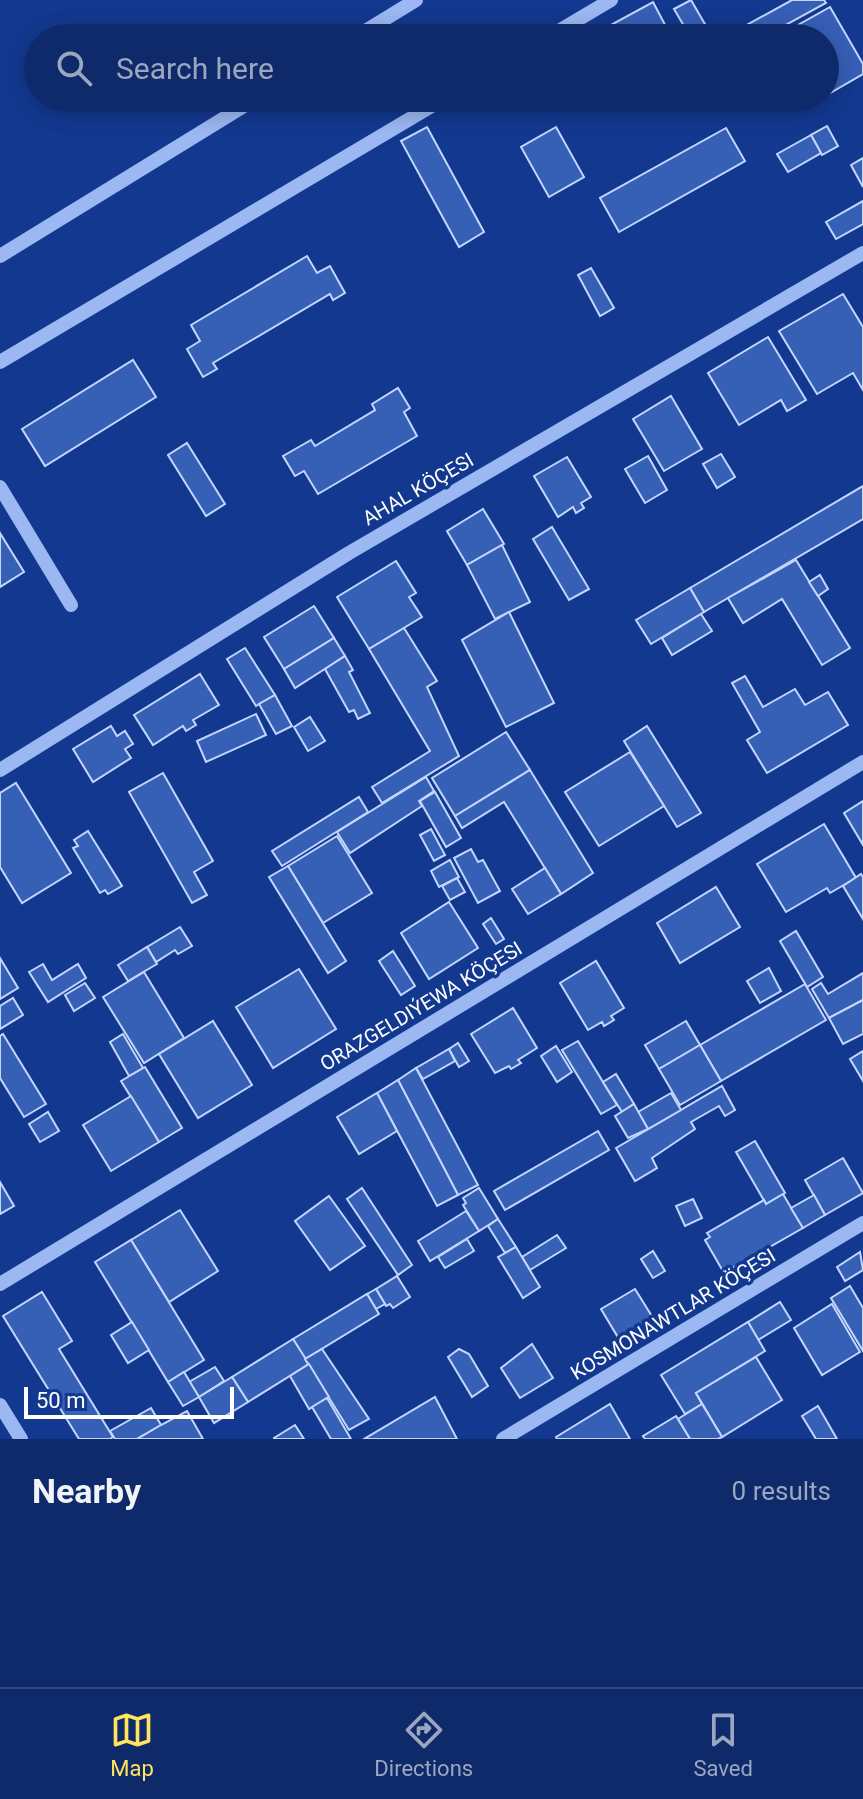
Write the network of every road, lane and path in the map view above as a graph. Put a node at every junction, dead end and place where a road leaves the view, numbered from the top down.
1 (416, 0) edge
2 (611, 0) edge
3 (377, 24) edge
4 (571, 24) edge
5 (234, 112) edge
6 (421, 112) edge
7 (863, 253) edge
8 (0, 256) edge
9 (0, 362) edge
10 (0, 487) edge
11 (71, 605) dead end
12 (863, 762) edge
13 (0, 770) edge
14 (863, 1223) edge
15 (0, 1284) edge
16 (0, 1405) edge
17 (21, 1439) edge
18 (503, 1439) edge

1 - 3 street
2 - 4 street
5 - 8 street
6 - 9 street
7 - 13 street, AHAL KÖÇESI
10 - 11 street
12 - 15 street, ORAZGELDIÝEWA KÖÇESI
14 - 18 street, KOSMONAWTLAR KÖÇESI
16 - 17 street

